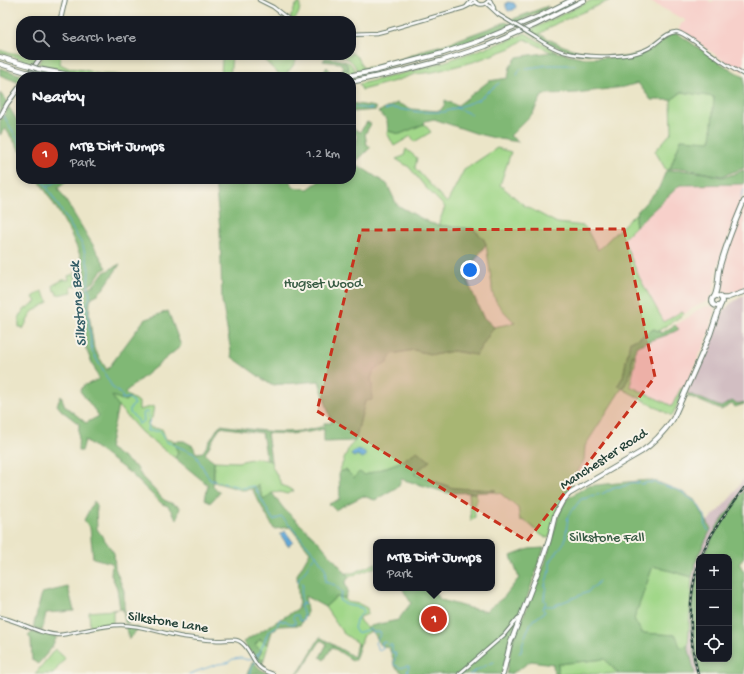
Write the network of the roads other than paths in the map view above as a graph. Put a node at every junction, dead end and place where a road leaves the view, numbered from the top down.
1 (65, 0) edge
2 (260, 0) edge
3 (490, 0) edge
4 (572, 0) edge
5 (584, 0) edge
6 (474, 1) edge
7 (486, 3) junction
8 (496, 12) junction
9 (61, 16) edge
10 (285, 16) edge
11 (356, 34) edge
12 (0, 57) edge
13 (39, 60) edge
14 (0, 64) edge
15 (26, 72) edge
16 (30, 72) edge
17 (54, 72) edge
18 (356, 75) edge
19 (744, 75) edge
20 (356, 81) edge
21 (16, 92) edge
22 (1, 116) edge
23 (744, 201) edge
24 (717, 291) junction
25 (744, 292) edge
26 (714, 297) junction
27 (720, 297) junction
28 (727, 298) junction
29 (722, 304) junction
30 (714, 305) junction
31 (717, 314) junction
32 (522, 614) junction
33 (0, 618) edge
34 (504, 635) junction
35 (513, 636) junction
36 (273, 674) edge
37 (459, 674) edge
38 (503, 674) edge

1 - 9 main road
2 - 10 street
3 - 7 street
3 - 8 street
4 - 18 highway
5 - 20 highway
6 - 7 street
6 - 11 street
7 - 8 street
8 - 19 street, bridge
12 - 17 highway, bridge
13 - 16 main road
14 - 15 highway, bridge
21 - 22 main road
23 - 24 highway
24 - 26 highway
24 - 27 highway
25 - 28 main road, Manchester Road
26 - 27 highway, Manchester Road
26 - 30 highway
27 - 28 main road, Manchester Road
27 - 29 highway
28 - 29 main road, Manchester Road
29 - 30 highway
29 - 31 highway, Manchester Road
30 - 31 highway
31 - 32 highway, Manchester Road
32 - 34 street
32 - 35 highway, Manchester Road
33 - 36 street, Silkstone Lane
34 - 35 street
34 - 37 street
35 - 38 highway, Manchester Road

